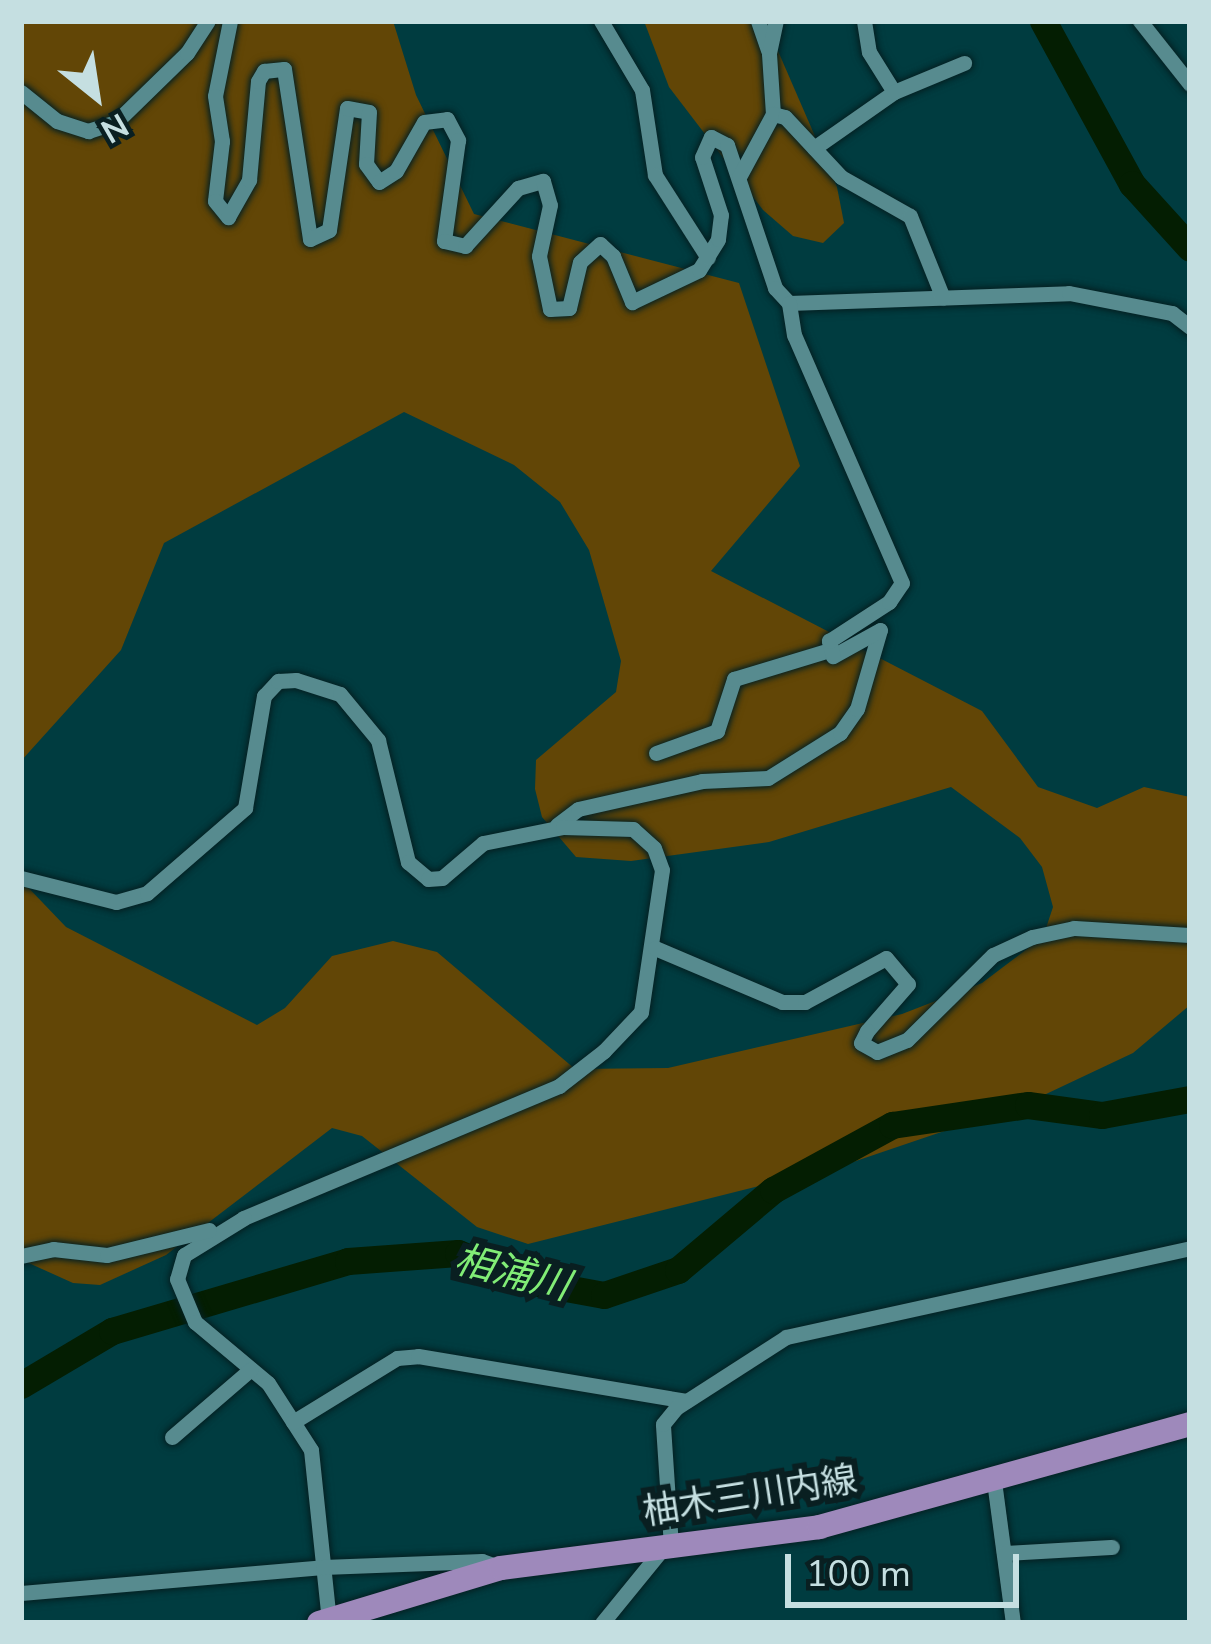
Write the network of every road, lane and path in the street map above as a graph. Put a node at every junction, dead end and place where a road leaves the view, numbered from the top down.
1 (208, 21) edge
2 (230, 21) edge
3 (601, 21) edge
4 (758, 21) edge
5 (776, 21) edge
6 (864, 21) edge
7 (1140, 21) edge
8 (769, 53) junction
9 (964, 64) dead end
10 (1190, 84) edge
11 (21, 92) edge
12 (894, 92) junction
13 (773, 114) junction
14 (814, 148) junction
15 (739, 176) junction
16 (708, 258) junction
17 (943, 298) junction
18 (790, 303) junction
19 (1190, 327) edge
20 (826, 651) junction
21 (656, 753) dead end
22 (551, 829) junction
23 (21, 878) edge
24 (1190, 935) edge
25 (655, 948) junction
26 (224, 1228) junction
27 (1190, 1248) edge
28 (21, 1256) edge
29 (251, 1370) junction
30 (686, 1401) junction
31 (293, 1422) junction
32 (1190, 1424) edge
33 (172, 1437) dead end
34 (994, 1481) junction
35 (668, 1547) junction
36 (1112, 1547) dead end
37 (1004, 1553) junction
38 (323, 1567) junction
39 (501, 1568) junction
40 (21, 1593) edge
41 (607, 1620) edge
42 (324, 1621) edge
43 (1013, 1623) edge

1 - 11 street
2 - 16 street
3 - 16 street
4 - 8 street
5 - 8 street
6 - 12 street
7 - 10 street
8 - 13 street
9 - 12 street
12 - 14 street
13 - 14 street
13 - 15 street
14 - 17 street
15 - 16 street
15 - 18 street
17 - 18 street
17 - 19 street
18 - 20 street
20 - 21 street
20 - 22 street
22 - 23 street
22 - 25 street
24 - 25 street
25 - 26 street
26 - 28 street
26 - 29 street
27 - 30 street
29 - 31 street
29 - 33 street
30 - 31 street
30 - 35 street
31 - 38 street
32 - 34 main road, 柚木三川内線
34 - 35 main road, 柚木三川内線
34 - 37 street
35 - 39 main road, 柚木三川内線
35 - 41 street
36 - 37 street
37 - 43 street
38 - 39 street
38 - 40 street
38 - 42 street
39 - 42 main road, 柚木三川内線

